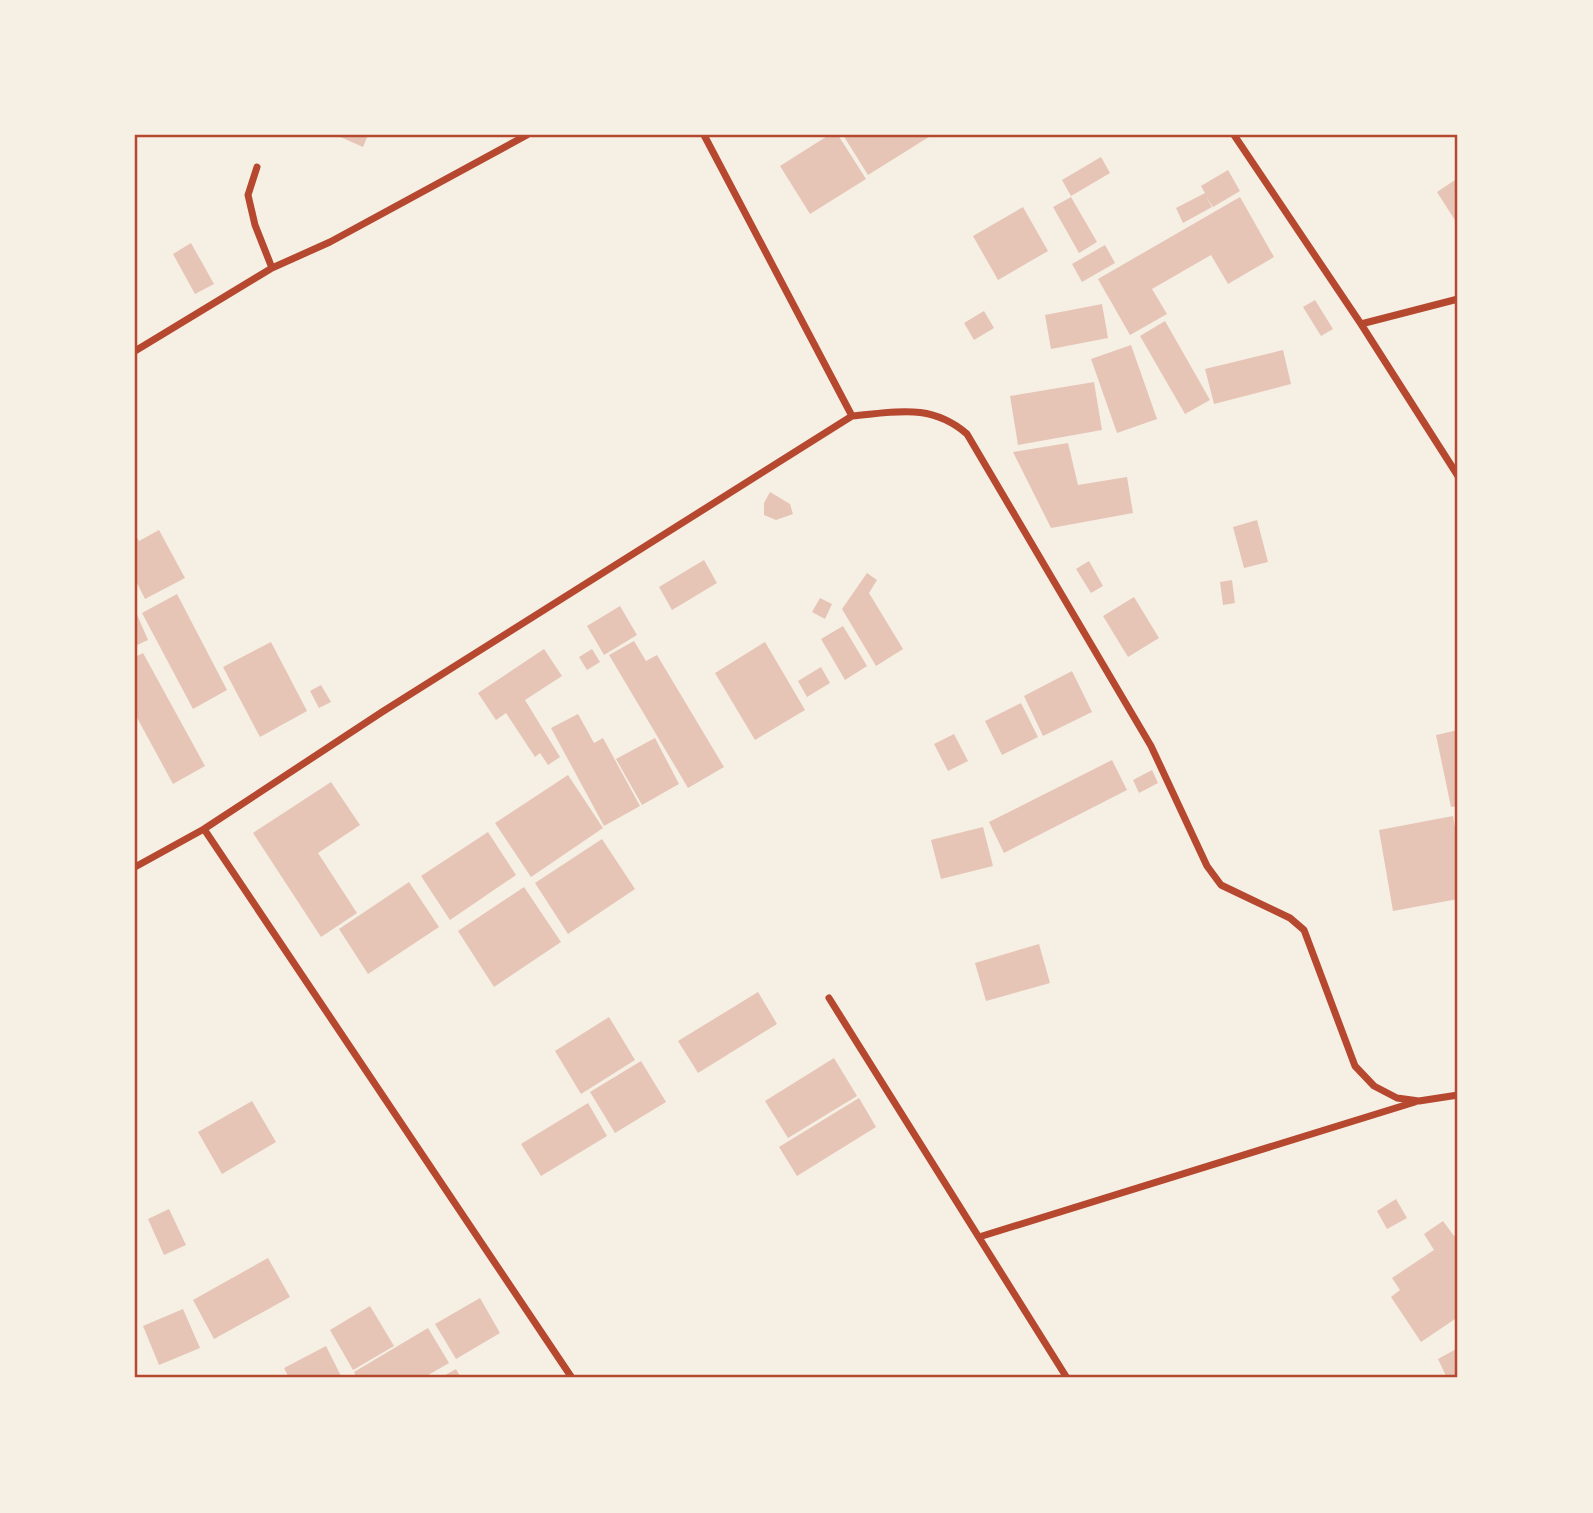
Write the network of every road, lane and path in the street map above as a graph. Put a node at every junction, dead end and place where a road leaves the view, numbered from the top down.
1 (527, 135) edge
2 (704, 135) edge
3 (1234, 135) edge
4 (257, 167) dead end
5 (272, 268) junction
6 (1458, 299) edge
7 (1361, 324) junction
8 (135, 351) edge
9 (852, 416) junction
10 (1458, 476) edge
11 (204, 829) junction
12 (135, 867) edge
13 (829, 999) dead end
14 (1458, 1095) edge
15 (1419, 1101) junction
16 (979, 1237) junction
17 (572, 1378) edge
18 (1067, 1378) edge

1 - 5 street
2 - 9 street
3 - 7 street
4 - 5 street
5 - 8 street
6 - 7 street
7 - 10 street
9 - 11 street
9 - 15 street
11 - 12 street
11 - 17 street
13 - 16 street
14 - 15 street
15 - 16 street
16 - 18 street

